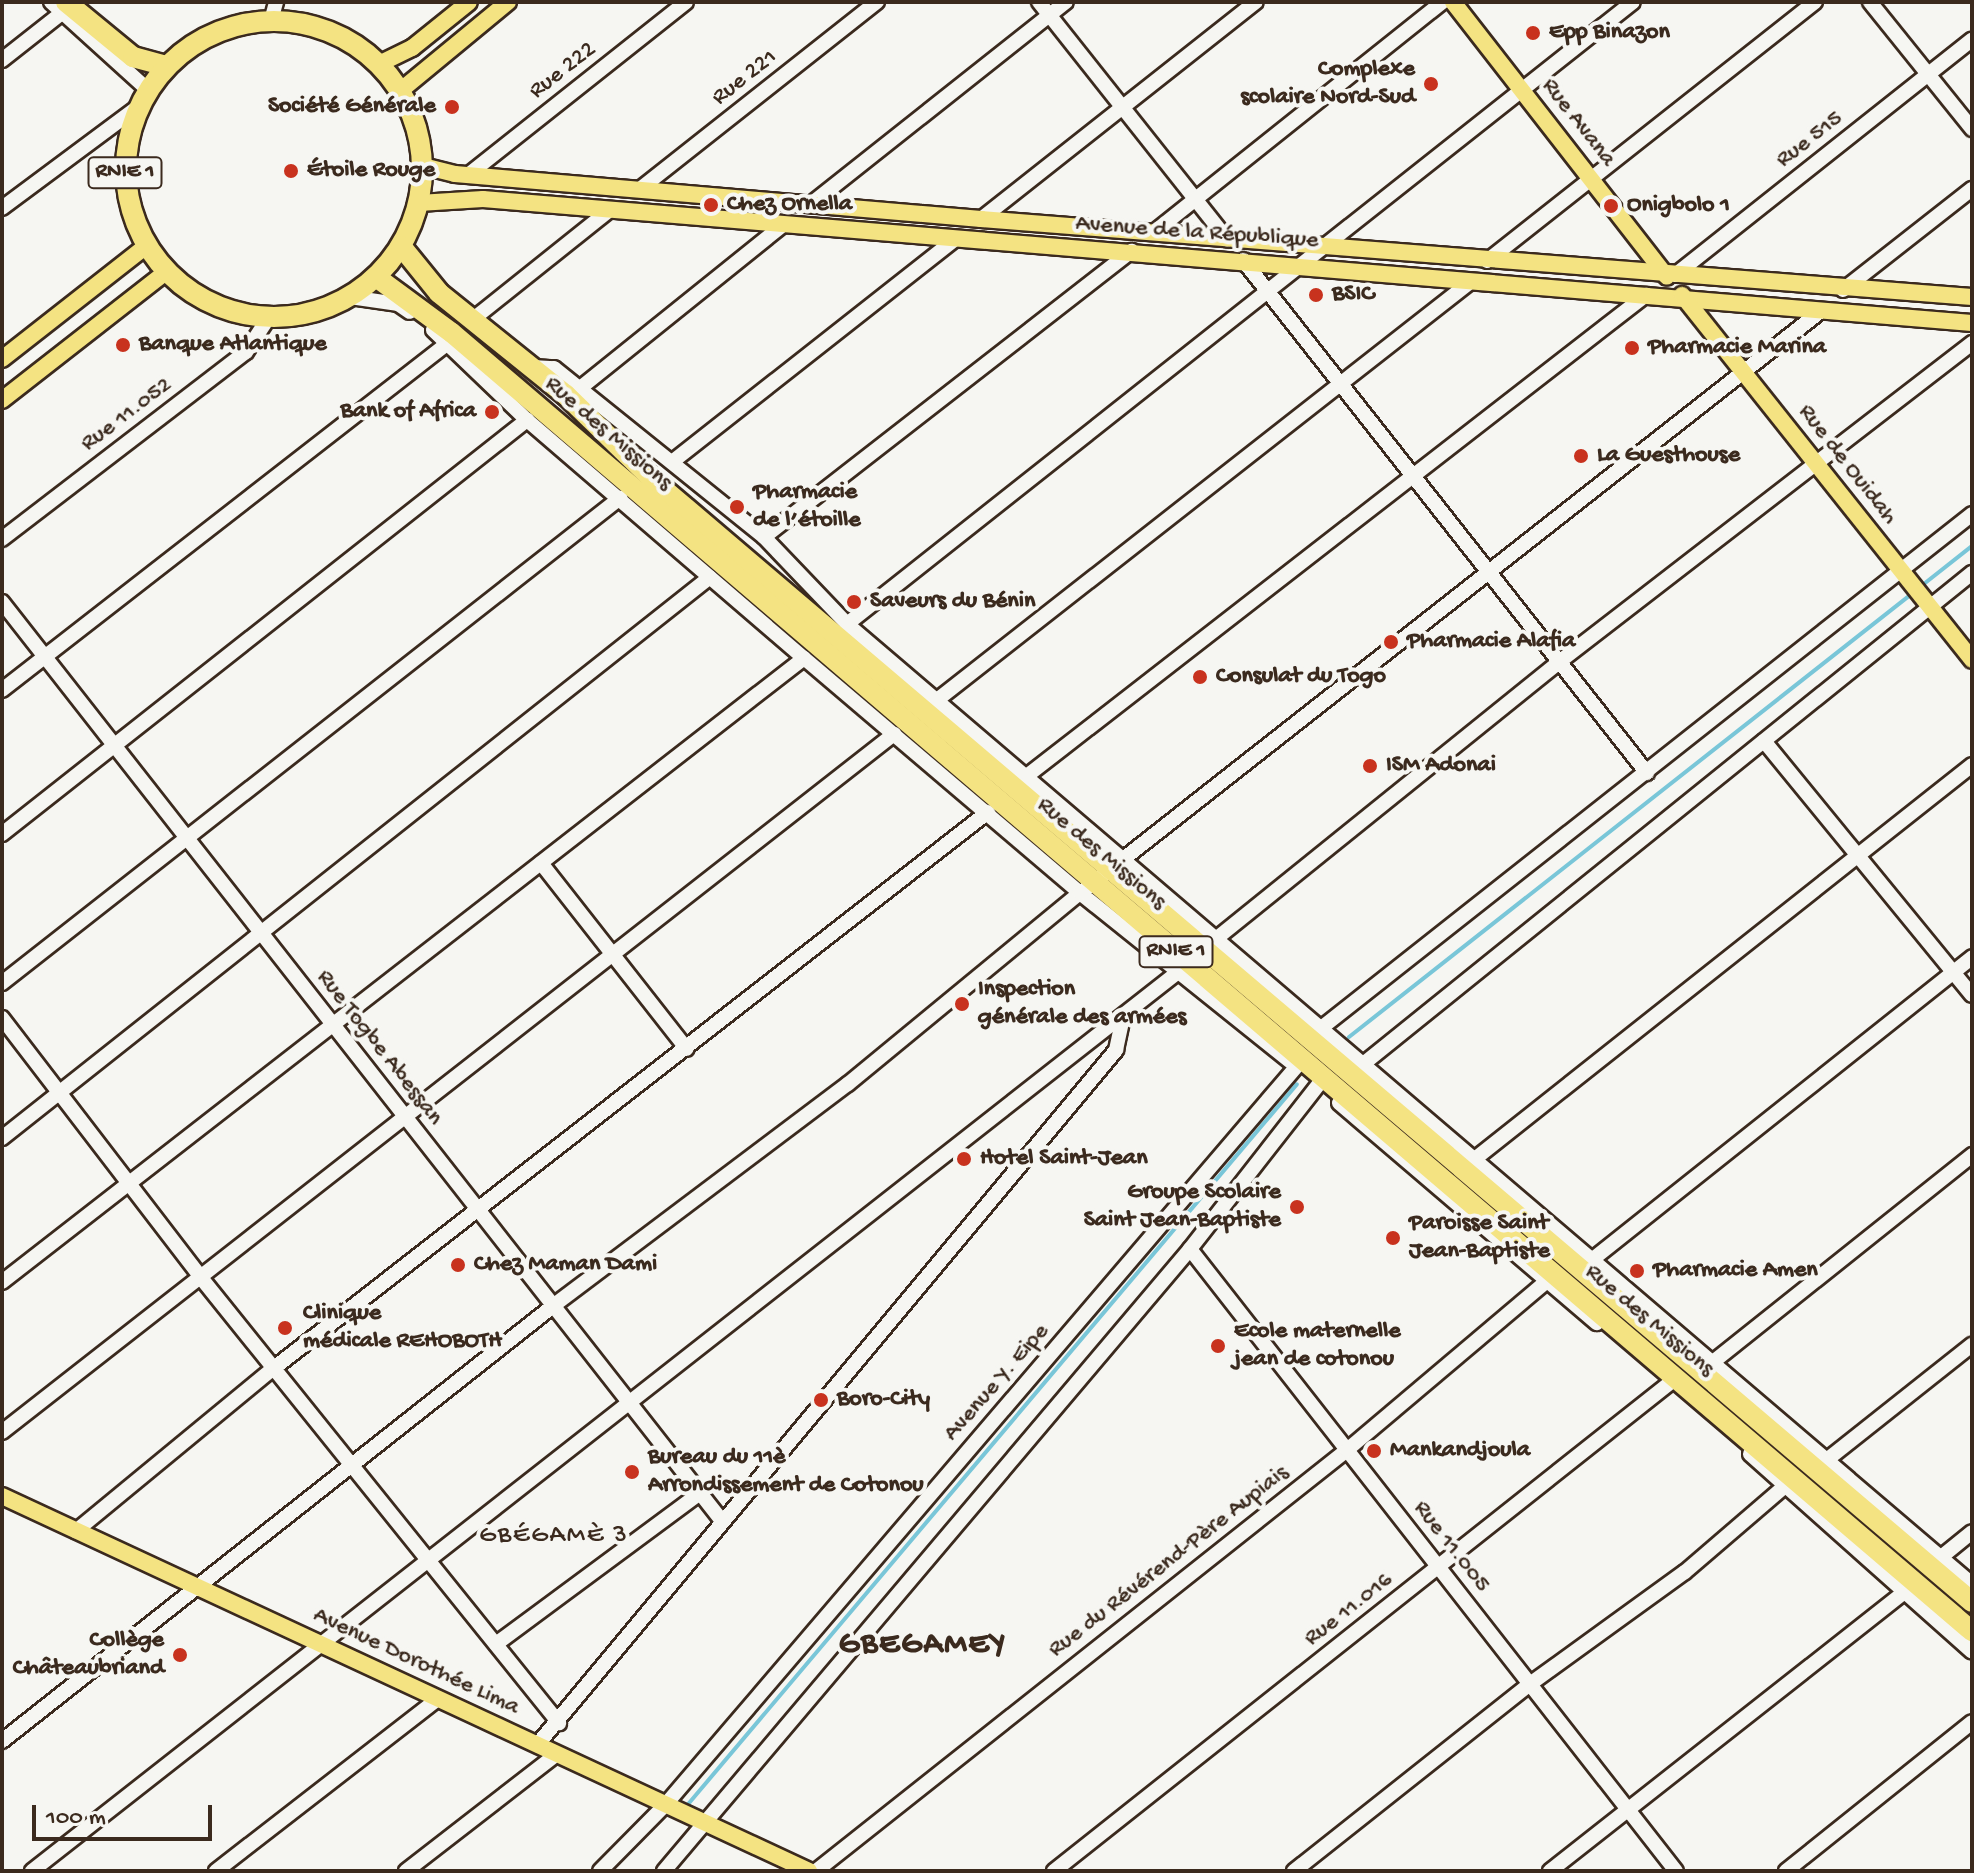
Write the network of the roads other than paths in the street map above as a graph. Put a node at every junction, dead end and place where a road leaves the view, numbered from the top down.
1 (469, 2) edge
2 (508, 2) edge
3 (686, 2) edge
4 (877, 2) edge
5 (1039, 2) edge
6 (1066, 2) edge
7 (1256, 2) edge
8 (1442, 2) edge
9 (1453, 2) edge
10 (1633, 2) edge
11 (1815, 2) edge
12 (1870, 2) edge
13 (60, 5) edge
14 (273, 12) edge
15 (1049, 15) junction
16 (1972, 40) edge
17 (2, 60) edge
18 (379, 64) junction
19 (167, 66) junction
20 (1927, 75) junction
21 (1522, 90) junction
22 (400, 91) junction
23 (143, 98) junction
24 (1123, 107) junction
25 (1972, 129) edge
26 (423, 166) junction
27 (468, 175) junction
28 (1591, 179) junction
29 (640, 189) junction
30 (1972, 189) edge
31 (1196, 200) junction
32 (419, 203) junction
33 (811, 204) junction
34 (2, 208) edge
35 (610, 210) junction
36 (981, 219) junction
37 (783, 225) junction
38 (1153, 233) junction
39 (1227, 239) junction
40 (954, 240) junction
41 (146, 246) junction
42 (401, 246) junction
43 (1324, 246) junction
44 (1132, 251) junction
45 (1243, 260) junction
46 (1487, 261) junction
47 (1301, 264) junction
48 (166, 272) junction
49 (1670, 274) junction
50 (376, 277) junction
51 (1469, 283) junction
52 (1267, 290) junction
53 (1843, 290) junction
54 (1646, 295) junction
55 (350, 297) junction
56 (1972, 297) edge
57 (1685, 299) junction
58 (1821, 311) junction
59 (269, 317) junction
60 (472, 320) junction
61 (1972, 323) edge
62 (448, 343) junction
63 (1972, 343) edge
64 (2, 359) edge
65 (532, 367) junction
66 (1744, 373) junction
67 (1340, 384) junction
68 (579, 389) junction
69 (2, 400) edge
70 (527, 420) junction
71 (672, 462) junction
72 (1817, 465) junction
73 (1415, 478) junction
74 (620, 498) junction
75 (1972, 514) edge
76 (764, 537) junction
77 (2, 539) edge
78 (1900, 570) junction
79 (1489, 573) junction
80 (1972, 573) edge
81 (710, 577) junction
82 (2, 602) edge
83 (1930, 607) junction
84 (847, 624) junction
85 (45, 657) junction
86 (804, 658) junction
87 (1972, 660) edge
88 (1559, 662) junction
89 (2, 690) edge
90 (937, 700) junction
91 (894, 734) junction
92 (1764, 741) junction
93 (115, 746) junction
94 (1972, 765) edge
95 (1647, 773) junction
96 (1028, 775) junction
97 (988, 812) junction
98 (2, 834) edge
99 (187, 837) junction
100 (1859, 855) junction
101 (541, 863) junction
102 (1118, 864) junction
103 (1087, 887) junction
104 (262, 934) junction
105 (1217, 938) junction
106 (612, 955) junction
107 (1972, 957) edge
108 (1178, 972) junction
109 (1954, 972) junction
110 (2, 983) edge
111 (1972, 995) edge
112 (2, 1018) edge
113 (1123, 1018) junction
114 (333, 1024) junction
115 (1320, 1029) junction
116 (687, 1049) junction
117 (1362, 1065) junction
118 (1297, 1066) junction
119 (1318, 1085) junction
120 (59, 1093) junction
121 (405, 1116) junction
122 (2, 1138) edge
123 (1972, 1155) edge
124 (1476, 1158) junction
125 (128, 1184) junction
126 (480, 1212) junction
127 (1190, 1249) junction
128 (1593, 1259) junction
129 (202, 1279) junction
130 (2, 1282) edge
131 (1546, 1282) junction
132 (553, 1306) junction
133 (1972, 1345) edge
134 (1713, 1362) junction
135 (274, 1368) junction
136 (1671, 1382) junction
137 (631, 1404) junction
138 (2, 1432) edge
139 (1347, 1450) junction
140 (1828, 1459) junction
141 (355, 1465) junction
142 (1785, 1486) junction
143 (700, 1493) junction
144 (2, 1496) edge
145 (722, 1521) junction
146 (76, 1531) junction
147 (1972, 1532) edge
148 (1940, 1558) junction
149 (430, 1561) junction
150 (1439, 1568) junction
151 (1972, 1584) edge
152 (196, 1587) junction
153 (1903, 1593) junction
154 (1972, 1602) edge
155 (1972, 1631) edge
156 (496, 1644) junction
157 (322, 1645) junction
158 (1972, 1652) edge
159 (1530, 1684) junction
160 (438, 1699) junction
161 (1972, 1722) edge
162 (559, 1723) junction
163 (2, 1741) edge
164 (537, 1745) junction
165 (557, 1754) junction
166 (666, 1804) junction
167 (1628, 1809) junction
168 (702, 1822) junction
169 (32, 1871) edge
170 (216, 1871) edge
171 (406, 1871) edge
172 (600, 1871) edge
173 (664, 1871) edge
174 (809, 1871) edge
175 (816, 1871) edge
176 (1054, 1871) edge
177 (1294, 1871) edge
178 (1550, 1871) edge
179 (1676, 1871) edge
180 (1786, 1871) edge

1 - 18 main road
2 - 22 main road
3 - 27 street, Rue 222
4 - 29 street, Rue 221
5 - 15 street
6 - 15 street
7 - 24 street
8 - 31 street
9 - 21 main road, Rue Avana
10 - 21 street
11 - 28 street
12 - 20 street
13 - 17 street
13 - 19 highway
13 - 23 street
14 - 18 highway, RNIE 1
14 - 19 highway, RNIE 1
15 - 24 street
15 - 33 street
16 - 20 street, Rue 515
18 - 22 highway, RNIE 1
19 - 23 highway, RNIE 1
20 - 25 street
20 - 49 street, Rue 515
21 - 28 main road, Rue Avana
21 - 43 street
22 - 26 highway, RNIE 1
23 - 34 street
23 - 41 highway, RNIE 1
24 - 31 street
24 - 36 street
26 - 27 main road, Avenue de la République
26 - 32 highway, RNIE 1
27 - 29 main road, Avenue de la République
28 - 46 street
28 - 49 main road, Rue Avana
29 - 33 main road, Avenue de la République
30 - 53 street
31 - 38 street
31 - 39 street
32 - 35 main road, Avenue de la République
32 - 42 highway, RNIE 1
33 - 36 main road, Avenue de la République
35 - 37 main road, Avenue de la République
35 - 60 street
36 - 38 main road, Avenue de la République
37 - 40 main road, Avenue de la République
37 - 68 street
38 - 39 main road, Avenue de la République
39 - 43 main road, Avenue de la République
40 - 44 main road, Avenue de la République
40 - 71 street
41 - 48 highway, RNIE 1
41 - 64 main road
42 - 50 highway, RNIE 1
42 - 60 highway, Rue des Missions / RNIE 1
43 - 46 main road, Avenue de la République
43 - 47 street
44 - 45 main road, Avenue de la République
44 - 76 street
45 - 47 main road, Avenue de la République
45 - 52 street
46 - 49 main road, Avenue de la République
47 - 51 main road, Avenue de la République
47 - 52 street
48 - 59 highway, RNIE 1
48 - 69 main road
49 - 53 main road, Avenue de la République
49 - 57 main road, Rue Avana
50 - 55 highway, RNIE 1
50 - 103 highway, Rue des Missions / RNIE 1
51 - 54 main road, Avenue de la République
51 - 67 street
52 - 67 street
52 - 84 street
53 - 56 main road, Avenue de la République
54 - 57 main road, Avenue de la République
54 - 73 street
55 - 59 highway, RNIE 1
55 - 62 street
57 - 58 main road, Avenue de la République
57 - 66 main road, Rue de Ouidah
58 - 61 main road, Avenue de la République
58 - 66 street
59 - 77 street, Rue 11.052
60 - 65 highway, Rue des Missions / RNIE 1
62 - 70 street
62 - 85 street
63 - 72 street
65 - 68 street
65 - 102 highway, Rue des Missions / RNIE 1
66 - 72 main road, Rue de Ouidah
66 - 79 street
67 - 73 street
67 - 90 street
68 - 71 street
70 - 74 street
70 - 93 street
71 - 76 street
72 - 78 main road, Rue de Ouidah
72 - 88 street
73 - 79 street
73 - 96 street
74 - 81 street
74 - 99 street
75 - 78 street
76 - 84 street
78 - 83 main road, Rue de Ouidah
78 - 95 street
79 - 88 street
79 - 102 street
80 - 83 street
81 - 86 street
81 - 104 street
82 - 85 street, Rue Togbe Abessan
83 - 87 main road, Rue de Ouidah
83 - 92 street
84 - 90 street
85 - 89 street
85 - 93 street, Rue Togbe Abessan
86 - 91 street
86 - 101 street
88 - 95 street
88 - 105 street
90 - 96 street
91 - 97 street
91 - 106 street
92 - 100 street
92 - 117 street
93 - 98 street
93 - 99 street, Rue Togbe Abessan
94 - 100 street
95 - 115 street
96 - 102 street
97 - 103 street
97 - 116 street
99 - 104 street, Rue Togbe Abessan
99 - 110 street
100 - 109 street
100 - 124 street
101 - 106 street
101 - 114 street
102 - 103 street
102 - 105 street
102 - 154 highway, Rue des Missions / RNIE 1
103 - 108 street
103 - 132 street
103 - 155 highway, Rue des Missions / RNIE 1
104 - 114 street, Rue Togbe Abessan
104 - 120 street
105 - 115 street
106 - 116 street
106 - 121 street
107 - 109 street
108 - 113 street
108 - 118 street
109 - 111 street
109 - 128 street
112 - 120 street
113 - 137 street
113 - 145 street
114 - 121 street, Rue Togbe Abessan
114 - 125 street
115 - 117 street
116 - 126 street
117 - 124 street
118 - 119 street
118 - 166 street, Avenue Y. Eipe
119 - 127 street
119 - 131 street
120 - 122 street
120 - 125 street
121 - 126 street, Rue Togbe Abessan
121 - 129 street
123 - 134 street
124 - 128 street
125 - 129 street
125 - 130 street
126 - 132 street, Rue Togbe Abessan
126 - 135 street
127 - 139 street, Rue 11.005
127 - 168 street
128 - 134 street
129 - 135 street
129 - 138 street
131 - 136 street
131 - 139 street, Rue du Révérend-Père Aupiais
132 - 137 street, Rue Togbe Abessan
132 - 141 street
133 - 140 street
134 - 140 street
135 - 141 street
135 - 146 street
136 - 142 street
136 - 150 street, Rue 11.016
137 - 143 street, Rue Togbe Abessan
137 - 149 street
139 - 150 street, Rue 11.005
139 - 175 street, Rue du Révérend-Père Aupiais
140 - 148 street
141 - 149 street
141 - 152 street
142 - 153 street
142 - 159 street
143 - 145 street, Rue Togbe Abessan
143 - 156 street
144 - 146 main road, Avenue Dorothée Lima
145 - 162 street
146 - 152 main road, Avenue Dorothée Lima
147 - 148 street
148 - 151 street
149 - 156 street
149 - 157 street
150 - 159 street, Rue 11.005
150 - 176 street, Rue 11.016
152 - 157 main road, Avenue Dorothée Lima
152 - 163 street
153 - 158 street
153 - 167 street
156 - 162 street
157 - 160 main road, Avenue Dorothée Lima
157 - 169 street
159 - 167 street, Rue 11.005
159 - 177 street
160 - 164 main road, Avenue Dorothée Lima
160 - 170 street
161 - 180 street
162 - 164 street
164 - 165 main road, Avenue Dorothée Lima
165 - 166 main road, Avenue Dorothée Lima
165 - 171 street
166 - 168 main road, Avenue Dorothée Lima
166 - 172 street, Avenue Y. Eipe
167 - 178 street
167 - 179 street, Rue 11.005
168 - 173 street
168 - 174 main road, Avenue Dorothée Lima

